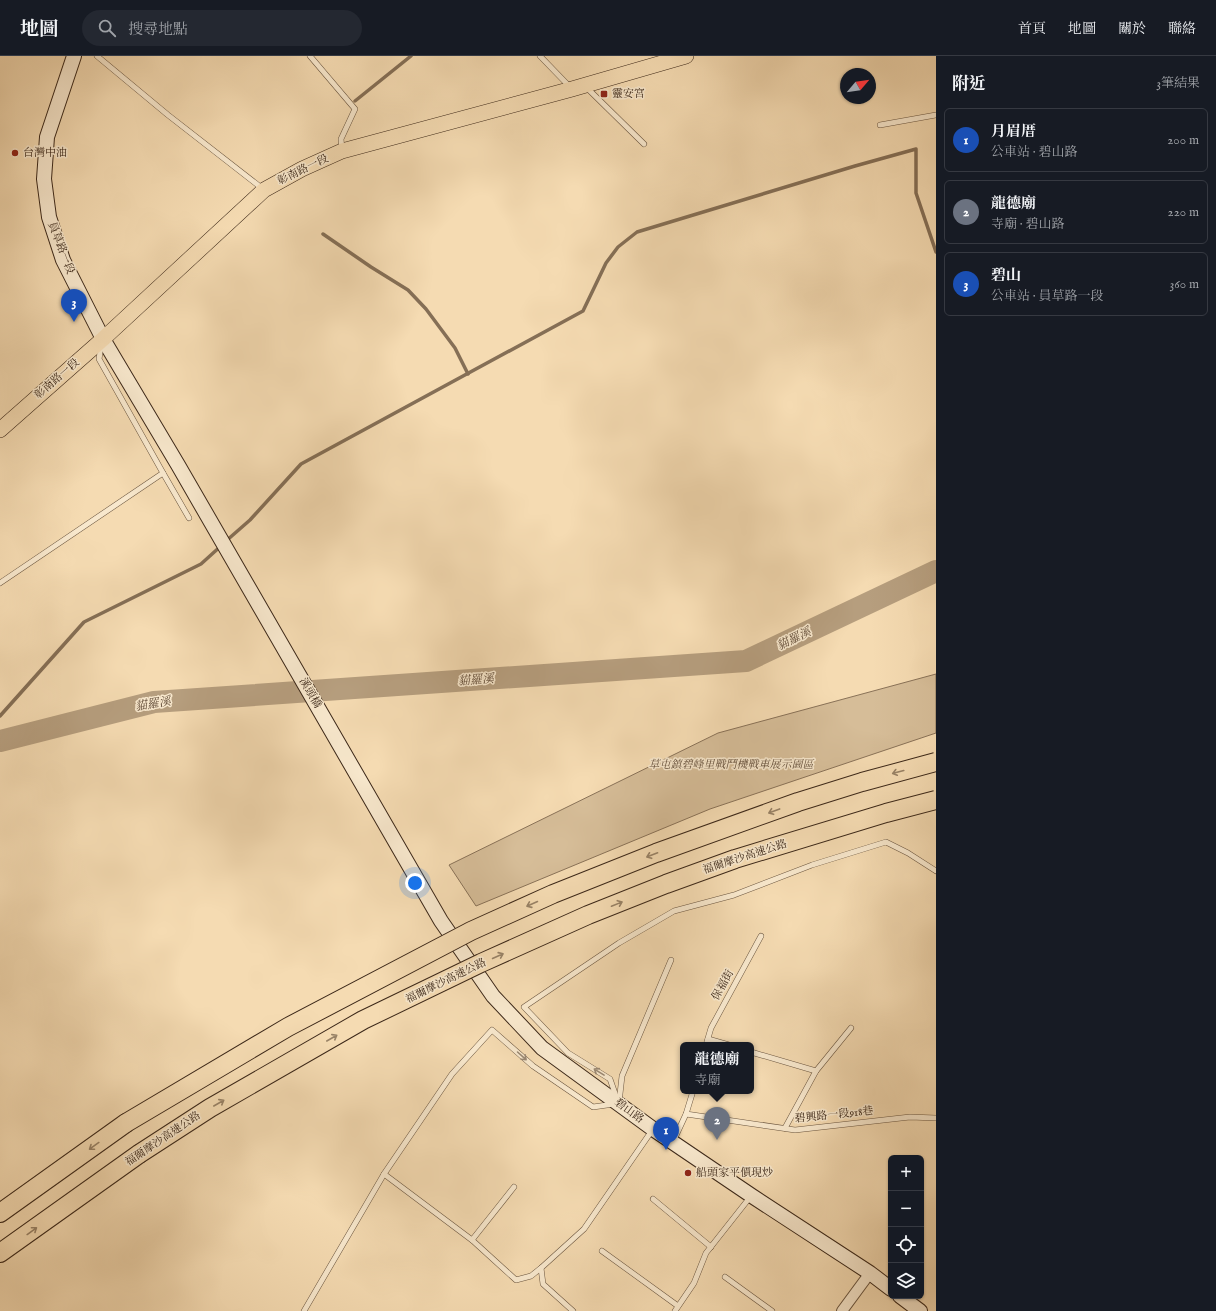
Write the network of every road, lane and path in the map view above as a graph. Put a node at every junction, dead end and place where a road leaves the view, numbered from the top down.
1 (74, 56) edge
2 (97, 56) edge
3 (310, 56) edge
4 (540, 56) edge
5 (686, 56) edge
6 (579, 87) junction
7 (936, 115) edge
8 (880, 125) dead end
9 (644, 144) dead end
10 (342, 151) junction
11 (264, 190) junction
12 (103, 339) junction
13 (0, 430) edge
14 (178, 465) joint
15 (164, 473) junction
16 (190, 518) dead end
17 (0, 583) edge
18 (936, 762) edge
19 (936, 800) edge
20 (936, 871) edge
21 (441, 921) joint
22 (761, 936) dead end
23 (671, 960) dead end
24 (851, 1028) dead end
25 (708, 1039) junction
26 (707, 1042) edge
27 (718, 1042) edge
28 (754, 1053) edge
29 (816, 1071) junction
30 (692, 1094) edge
31 (619, 1104) junction
32 (686, 1114) junction
33 (936, 1118) edge
34 (784, 1128) junction
35 (654, 1129) junction
36 (673, 1142) junction
37 (384, 1174) junction
38 (514, 1187) dead end
39 (752, 1196) junction
40 (653, 1199) dead end
41 (0, 1213) edge
42 (472, 1240) junction
43 (711, 1247) junction
44 (602, 1251) dead end
45 (0, 1253) edge
46 (541, 1268) junction
47 (870, 1273) junction
48 (724, 1277) dead end
49 (888, 1287) edge
50 (904, 1299) edge
51 (678, 1306) junction
52 (304, 1311) edge
53 (573, 1311) edge
54 (675, 1311) edge
55 (772, 1311) edge
56 (842, 1311) edge
57 (920, 1311) edge

1 - 12 main road, 員草路一段
2 - 11 lane
3 - 10 lane
4 - 6 lane
5 - 6 main road, 彰南路一段
6 - 9 lane
6 - 10 main road, 彰南路一段
7 - 8 lane
10 - 11 main road, 彰南路一段
11 - 12 main road, 彰南路一段
12 - 13 main road, 彰南路一段
12 - 14 main road, 員草路一段
12 - 15 lane
14 - 21 main road, 溪頭橋
15 - 16 lane
15 - 17 lane
18 -> 41 highway, bridge
45 -> 19 highway, 福爾摩沙高速公路, bridge
31 -> 20 lane
21 - 31 main road, 碧山路
22 - 25 lane, 保福街
23 - 31 lane
24 - 29 lane
25 - 26 lane, 保福街
25 - 27 lane
28 - 29 lane
29 - 34 lane
30 - 32 lane
31 - 35 main road, 碧山路
37 -> 31 lane
32 - 34 lane, 碧興路一段918巷
32 - 36 lane
33 - 34 lane, 碧興路一段918巷
35 - 36 main road, 碧山路
35 - 46 lane
36 - 39 main road, 碧山路
37 - 42 lane
37 - 52 lane
38 - 42 lane
39 - 43 lane
39 - 47 main road, 碧山路
40 - 43 lane
42 - 46 lane
43 - 51 lane
44 - 51 lane
46 - 53 lane
47 - 49 main road, 碧山路
47 - 56 street
48 - 55 lane
50 - 57 main road
51 - 54 lane

